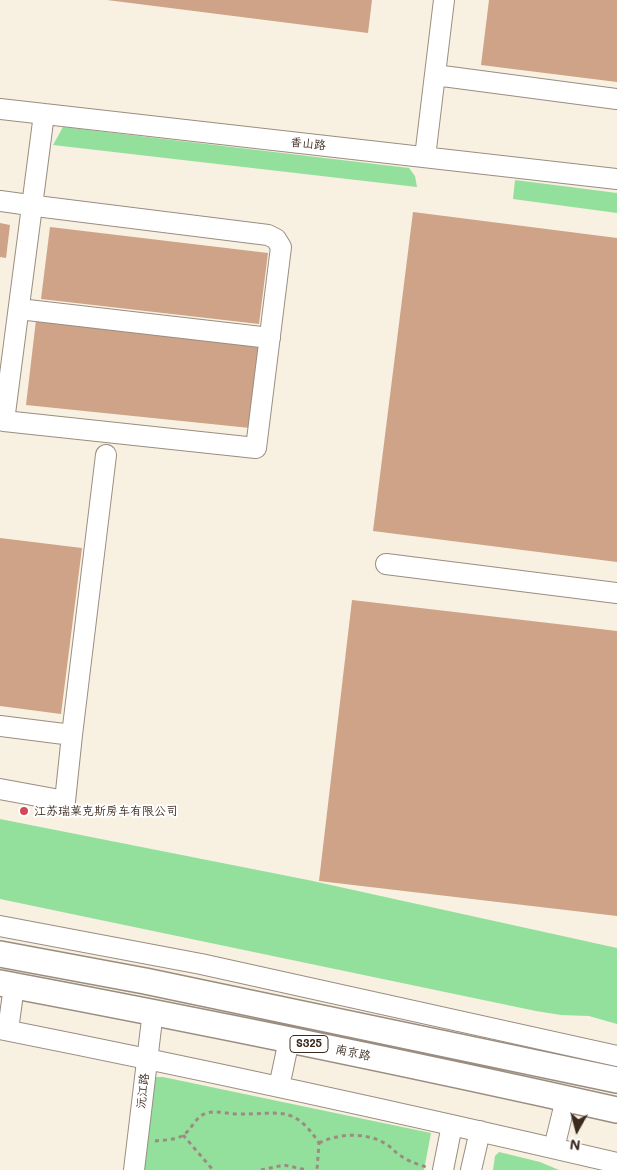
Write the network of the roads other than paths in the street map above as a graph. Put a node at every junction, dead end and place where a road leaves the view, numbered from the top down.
1 (444, 0) edge
2 (435, 76) junction
3 (617, 99) edge
4 (0, 109) edge
5 (44, 114) junction
6 (425, 157) junction
7 (617, 179) edge
8 (0, 201) edge
9 (32, 205) junction
10 (19, 309) junction
11 (270, 338) junction
12 (106, 455) dead end
13 (386, 564) dead end
14 (617, 593) edge
15 (0, 726) edge
16 (72, 735) junction
17 (0, 789) edge
18 (0, 926) edge
19 (0, 954) edge
20 (7, 985) edge
21 (153, 1011) junction
22 (4, 1030) edge
23 (289, 1040) junction
24 (617, 1056) edge
25 (147, 1058) junction
26 (617, 1080) edge
27 (279, 1087) junction
28 (566, 1099) junction
29 (617, 1110) edge
30 (452, 1125) junction
31 (480, 1131) junction
32 (554, 1148) junction
33 (617, 1163) edge
34 (435, 1169) edge
35 (134, 1170) edge
36 (471, 1170) edge

1 - 2 street
2 - 3 street
2 - 6 street
4 - 5 street, 香山路
5 - 6 street, 香山路
5 - 9 street
6 - 7 street, 香山路
8 - 9 street
9 - 10 street
9 - 11 street
10 - 11 street
10 - 11 street
12 - 16 street
13 - 14 street
15 - 16 street
16 - 17 street
18 - 24 street
19 - 26 main road, S325
20 - 21 main road, 南京路 / S325
20 - 22 street
21 - 23 main road, 南京路 / S325
21 - 25 street, 沅江路
22 - 25 street
23 - 27 street
23 - 28 main road, 南京路 / S325
25 - 27 street
25 - 35 street, 沅江路
27 - 30 street
28 - 29 main road, 南京路 / S325
28 - 32 street
30 - 31 street
30 - 34 street
31 - 32 street
31 - 36 street
32 - 33 street

